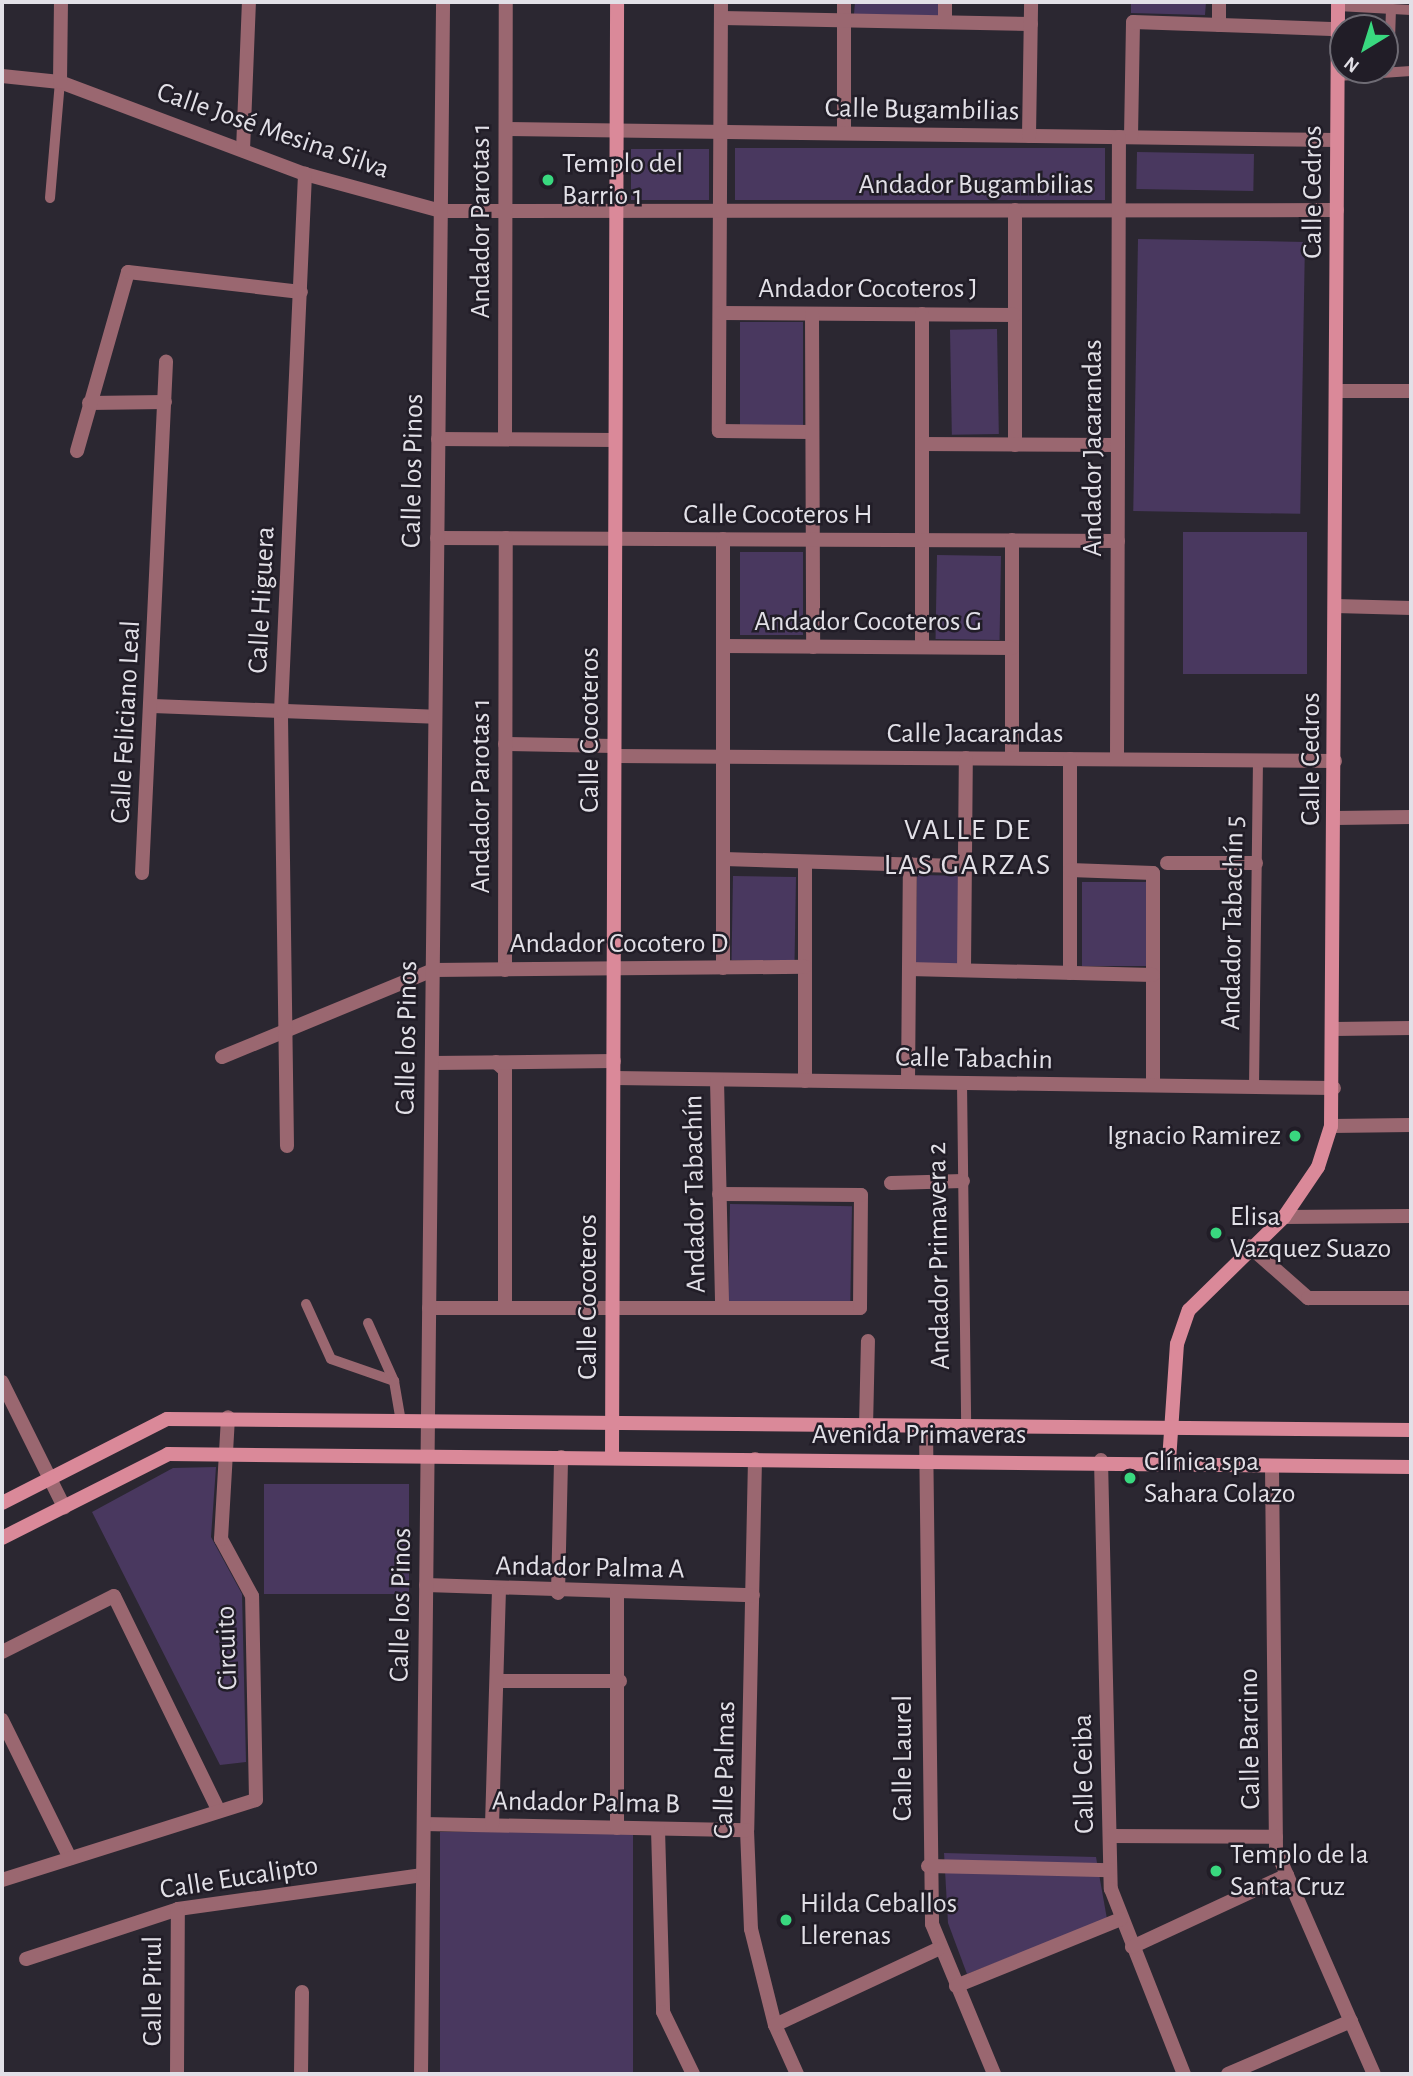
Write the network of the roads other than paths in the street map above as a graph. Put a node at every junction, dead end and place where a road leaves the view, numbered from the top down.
1 (61, 2) edge
2 (249, 2) edge
3 (443, 2) edge
4 (506, 2) edge
5 (617, 2) edge
6 (721, 2) edge
7 (844, 2) edge
8 (945, 2) edge
9 (1031, 2) edge
10 (1219, 2) edge
11 (1338, 4) edge
12 (1391, 9) junction
13 (1411, 10) edge
14 (1391, 14) edge
15 (721, 18) junction
16 (844, 20) junction
17 (945, 22) junction
18 (1031, 24) junction
19 (1219, 25) junction
20 (1329, 29) edge
21 (2, 76) edge
22 (60, 82) junction
23 (1338, 84) edge
24 (506, 129) junction
25 (618, 130) junction
26 (721, 132) junction
27 (844, 133) junction
28 (1029, 136) junction
29 (1125, 137) junction
30 (1337, 140) junction
31 (243, 150) junction
32 (305, 174) junction
33 (50, 198) dead end
34 (1119, 209) junction
35 (1015, 210) junction
36 (1337, 210) junction
37 (441, 211) junction
38 (616, 211) junction
39 (720, 211) junction
40 (506, 214) junction
41 (302, 292) junction
42 (720, 313) junction
43 (812, 314) junction
44 (922, 314) junction
45 (1015, 315) junction
46 (166, 362) dead end
47 (1336, 391) junction
48 (1411, 391) edge
49 (165, 401) junction
50 (89, 403) junction
51 (812, 432) junction
52 (438, 439) junction
53 (505, 439) junction
54 (615, 440) junction
55 (922, 444) junction
56 (1015, 445) junction
57 (1118, 445) junction
58 (77, 452) dead end
59 (437, 538) junction
60 (506, 538) junction
61 (615, 538) junction
62 (723, 539) junction
63 (812, 540) junction
64 (922, 540) junction
65 (1012, 540) junction
66 (1118, 541) junction
67 (1335, 607) junction
68 (1411, 608) edge
69 (724, 646) junction
70 (813, 647) junction
71 (922, 647) junction
72 (1012, 648) junction
73 (153, 706) junction
74 (281, 711) junction
75 (435, 717) junction
76 (505, 744) junction
77 (615, 751) junction
78 (724, 756) junction
79 (966, 758) junction
80 (1012, 758) junction
81 (1070, 759) junction
82 (1117, 759) junction
83 (1258, 760) junction
84 (1335, 761) junction
85 (1411, 817) edge
86 (1335, 818) junction
87 (724, 859) junction
88 (805, 862) junction
89 (1167, 863) dead end
90 (1256, 863) junction
91 (910, 864) junction
92 (965, 866) junction
93 (1070, 870) junction
94 (142, 873) dead end
95 (805, 967) junction
96 (723, 968) junction
97 (614, 969) junction
98 (909, 969) junction
99 (433, 970) junction
100 (505, 970) junction
101 (964, 970) junction
102 (1070, 973) junction
103 (1153, 975) junction
104 (1411, 1028) edge
105 (286, 1029) junction
106 (1334, 1029) junction
107 (222, 1057) dead end
108 (614, 1060) junction
109 (496, 1062) junction
110 (432, 1063) junction
111 (614, 1078) junction
112 (717, 1080) junction
113 (805, 1081) junction
114 (908, 1082) junction
115 (962, 1083) junction
116 (1153, 1085) junction
117 (1254, 1087) junction
118 (1334, 1088) junction
119 (1411, 1125) edge
120 (1331, 1126) junction
121 (287, 1146) dead end
122 (963, 1181) junction
123 (891, 1183) dead end
124 (719, 1194) junction
125 (1411, 1216) edge
126 (1284, 1217) junction
127 (1249, 1246) junction
128 (1411, 1298) edge
129 (306, 1304) dead end
130 (429, 1308) junction
131 (505, 1308) junction
132 (613, 1308) junction
133 (722, 1308) junction
134 (368, 1323) dead end
135 (868, 1340) dead end
136 (394, 1381) junction
137 (2, 1382) edge
138 (228, 1417) junction
139 (401, 1422) junction
140 (428, 1422) junction
141 (613, 1426) junction
142 (1171, 1426) junction
143 (866, 1427) junction
144 (926, 1429) junction
145 (966, 1429) junction
146 (1411, 1430) edge
147 (225, 1454) junction
148 (561, 1457) junction
149 (428, 1458) junction
150 (612, 1458) junction
151 (755, 1459) junction
152 (927, 1460) junction
153 (1101, 1460) junction
154 (1169, 1461) junction
155 (1272, 1467) junction
156 (1411, 1467) edge
157 (50, 1479) junction
158 (2, 1503) edge
159 (64, 1507) junction
160 (2, 1538) edge
161 (426, 1585) junction
162 (499, 1592) junction
163 (558, 1593) junction
164 (617, 1594) junction
165 (753, 1595) junction
166 (2, 1651) edge
167 (498, 1681) junction
168 (620, 1681) junction
169 (2, 1720) edge
170 (219, 1811) junction
171 (424, 1824) junction
172 (492, 1825) junction
173 (617, 1828) junction
174 (659, 1829) junction
175 (747, 1830) junction
176 (1110, 1836) junction
177 (1276, 1837) junction
178 (70, 1858) junction
179 (928, 1866) junction
180 (1110, 1870) junction
181 (423, 1875) junction
182 (1287, 1875) junction
183 (2, 1880) edge
184 (178, 1909) junction
185 (1121, 1919) junction
186 (1132, 1947) junction
187 (938, 1949) junction
188 (26, 1959) dead end
189 (956, 1986) junction
190 (302, 1992) dead end
191 (1351, 2021) junction
192 (775, 2025) junction
193 (177, 2074) edge
194 (301, 2074) edge
195 (421, 2074) edge
196 (693, 2074) edge
197 (797, 2074) edge
198 (994, 2074) edge
199 (1184, 2074) edge
200 (1228, 2074) edge
201 (1374, 2074) edge

1 - 22 street
2 - 31 street
3 - 37 street, Calle los Pinos
4 - 24 street, Andador Parotas 1
5 - 25 street, Calle Cocoteros
6 - 15 street
7 - 16 street
8 - 17 street
9 - 18 street
10 - 19 street
11 - 12 lane
12 - 13 lane
12 - 14 lane
15 - 16 street
15 - 26 street
16 - 17 street
16 - 27 street
17 - 18 street
18 - 28 street
19 - 20 street
19 - 29 street, Andador Jacarandas
21 - 22 street, Calle José Mesina Silva
22 - 31 street, Calle José Mesina Silva
22 - 33 lane
23 - 30 street, Calle Cedros
24 - 25 street, Calle Bugambilias
24 - 40 street, Andador Parotas 1
25 - 26 street, Calle Bugambilias
25 - 38 street, Calle Cocoteros
26 - 27 street, Calle Bugambilias
26 - 39 street
27 - 28 street, Calle Bugambilias
28 - 29 street, Calle Bugambilias
29 - 30 street, Calle Bugambilias
29 - 34 street, Andador Jacarandas
30 - 36 street, Calle Cedros
31 - 32 street, Calle José Mesina Silva
32 - 37 street, Calle José Mesina Silva
32 - 41 street, Calle Higuera
34 - 35 street, Andador Bugambilias
34 - 36 street, Andador Bugambilias
34 - 57 street, Andador Jacarandas
35 - 39 street, Andador Bugambilias
35 - 45 street
36 - 47 street, Calle Cedros
37 - 40 street, Calle José Mesina Silva
37 - 52 street, Calle los Pinos
38 - 39 street, Andador Bugambilias
38 - 40 street, Calle José Mesina Silva
38 - 54 street, Calle Cocoteros
39 - 42 street
40 - 53 street, Andador Parotas 1
41 - 50 street
41 - 74 street, Calle Higuera
42 - 43 street, Andador Cocoteros J
42 - 51 street
43 - 44 street, Andador Cocoteros J
43 - 51 street
44 - 45 street, Andador Cocoteros J
44 - 55 street
45 - 56 street
46 - 49 street, Calle Feliciano Leal
47 - 48 street
47 - 67 street, Calle Cedros
49 - 50 street
49 - 73 street, Calle Feliciano Leal
50 - 58 street
51 - 63 street
52 - 53 street
52 - 59 street, Calle los Pinos
53 - 54 street
54 - 61 street, Calle Cocoteros
55 - 56 street
55 - 64 street
56 - 57 street
57 - 66 street, Andador Jacarandas
59 - 60 street, Calle Cocoteros H
59 - 75 street, Calle los Pinos
60 - 61 street, Calle Cocoteros H
60 - 76 street, Andador Parotas 1
61 - 62 street, Calle Cocoteros H
61 - 77 street, Calle Cocoteros
62 - 63 street, Calle Cocoteros H
62 - 69 street
63 - 64 street, Calle Cocoteros H
63 - 70 street
64 - 65 street, Calle Cocoteros H
64 - 71 street
65 - 66 street, Calle Cocoteros H
65 - 72 street
66 - 82 street, Andador Jacarandas
67 - 68 street
67 - 84 street, Calle Cedros
69 - 70 street, Andador Cocoteros G
69 - 78 street
70 - 71 street, Andador Cocoteros G
71 - 72 street, Andador Cocoteros G
72 - 80 street
73 - 74 street
73 - 94 street, Calle Feliciano Leal
74 - 75 street
74 - 105 street, Calle Higuera
75 - 99 street, Calle los Pinos
76 - 77 street, Calle Jacarandas
76 - 100 street, Andador Parotas 1
77 - 78 street, Calle Jacarandas
77 - 97 street, Calle Cocoteros
78 - 79 street, Calle Jacarandas
78 - 87 street
79 - 80 street, Calle Jacarandas
79 - 92 street
80 - 81 street, Calle Jacarandas
81 - 82 street, Calle Jacarandas
81 - 93 street
82 - 83 street, Calle Jacarandas
83 - 84 street, Calle Jacarandas
83 - 90 lane, Andador Tabachín 5
84 - 86 street, Calle Cedros
85 - 86 street
86 - 106 street, Calle Cedros
87 - 88 street
87 - 96 street
88 - 91 street
88 - 95 street
89 - 90 street
90 - 117 lane, Andador Tabachín 5
91 - 92 street
91 - 98 street
92 - 101 street
93 - 102 street
93 - 103 street
95 - 96 street, Andador Cocotero D
95 - 113 street
96 - 97 street, Andador Cocotero D
97 - 100 street, Andador Cocotero D
97 - 108 street, Calle Cocoteros
98 - 101 street
98 - 114 street
99 - 100 street, Andador Cocotero D
99 - 105 street
99 - 110 street, Calle los Pinos
101 - 102 street
102 - 103 street
103 - 116 street
104 - 106 street
105 - 107 street
105 - 121 street, Calle Higuera
106 - 118 street, Calle Cedros
108 - 109 street
108 - 111 street, Calle Cocoteros
109 - 110 street
109 - 131 street
110 - 130 street, Calle los Pinos
111 - 112 street, Calle Tabachin
111 - 132 street, Calle Cocoteros
112 - 113 street, Calle Tabachin
112 - 124 street, Andador Tabachín
113 - 114 street, Calle Tabachin
114 - 115 street, Calle Tabachin
115 - 116 street, Calle Tabachin
115 - 122 lane, Andador Primavera 2
116 - 117 street, Calle Tabachin
117 - 118 street, Calle Tabachin
118 - 120 street, Calle Cedros
119 - 120 street
120 - 126 street, Calle Cedros
122 - 123 street
122 - 145 lane, Andador Primavera 2
124 - 133 street, Andador Tabachín
124 - 133 street
125 - 126 street
126 - 127 street, Calle Cedros
127 - 128 street
127 - 142 street, Calle Cedros
129 - 136 lane
130 - 131 street
130 - 140 street, Calle los Pinos
131 - 132 street
132 - 133 street
132 - 141 street, Calle Cocoteros
134 - 136 lane
135 - 143 street
136 - 139 lane
137 - 157 street
138 - 139 street, Avenida Primaveras
138 - 147 street, Circuito
138 - 157 street, Avenida Primaveras
139 - 140 street, Avenida Primaveras
140 - 141 street, Avenida Primaveras
140 - 149 street, Calle los Pinos
141 - 143 street, Avenida Primaveras
141 - 150 street, Calle Cocoteros
142 - 145 street, Avenida Primaveras
142 - 146 street, Avenida Primaveras
142 - 154 street, Calle Cedros
143 - 144 street, Avenida Primaveras
144 - 145 street, Avenida Primaveras
144 - 152 street, Calle Laurel
147 - 149 street, Avenida Primaveras
147 - 159 street, Avenida Primaveras
147 - 170 street, Circuito
148 - 149 street, Avenida Primaveras
148 - 150 street, Avenida Primaveras
148 - 163 street
149 - 161 street, Calle los Pinos
150 - 151 street, Avenida Primaveras
151 - 152 street, Avenida Primaveras
151 - 165 street, Calle Palmas
152 - 153 street, Avenida Primaveras
152 - 179 street, Calle Laurel
153 - 154 street, Avenida Primaveras
153 - 176 street, Calle Ceiba
154 - 155 street, Avenida Primaveras
155 - 156 street, Avenida Primaveras
155 - 177 street, Calle Barcino
157 - 158 street, Avenida Primaveras
157 - 159 street
159 - 160 street, Avenida Primaveras
161 - 162 street, Andador Palma A
161 - 171 street, Calle los Pinos
162 - 163 street, Andador Palma A
162 - 167 street
163 - 164 street, Andador Palma A
164 - 165 street, Andador Palma A
164 - 168 street
165 - 175 street, Calle Palmas
166 - 170 street
167 - 168 street
167 - 172 street
168 - 173 street
169 - 178 street
170 - 178 street
171 - 172 street, Andador Palma B
171 - 181 street, Calle los Pinos
172 - 173 street, Andador Palma B
173 - 174 street, Andador Palma B
174 - 175 street, Andador Palma B
174 - 196 street
175 - 192 street, Calle Palmas
176 - 177 street
176 - 180 street, Calle Ceiba
177 - 182 street, Calle Barcino
178 - 183 street
179 - 180 street
179 - 187 street, Calle Laurel
180 - 185 street, Calle Ceiba
181 - 184 street, Calle Eucalipto
181 - 195 street, Calle los Pinos
182 - 186 street
182 - 191 street, Calle Barcino
184 - 188 street, Calle Eucalipto
184 - 193 street, Calle Pirul
185 - 186 street, Calle Ceiba
185 - 189 street
186 - 199 street, Calle Ceiba
187 - 189 street, Calle Laurel
187 - 192 street
189 - 198 street, Calle Laurel
190 - 194 street
191 - 200 street
191 - 201 street, Calle Barcino
192 - 197 street, Calle Palmas

